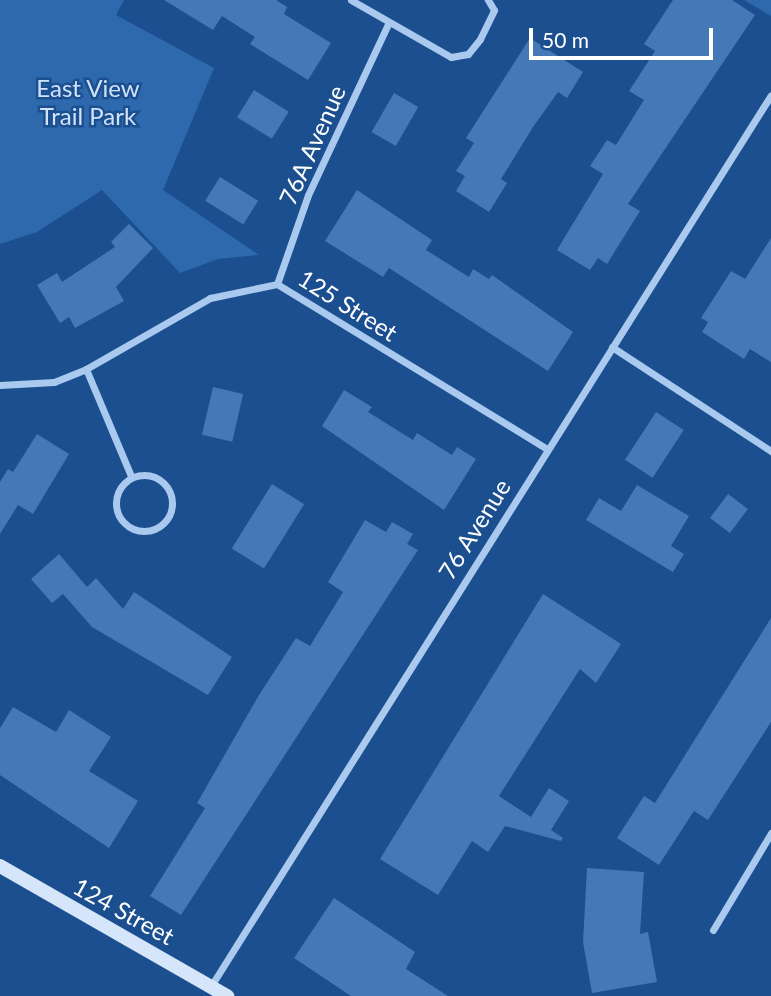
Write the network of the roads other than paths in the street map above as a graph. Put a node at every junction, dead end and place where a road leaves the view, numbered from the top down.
1 (351, 0) edge
2 (488, 0) edge
3 (388, 24) junction
4 (771, 95) edge
5 (277, 284) junction
6 (612, 347) junction
7 (86, 369) junction
8 (0, 385) edge
9 (547, 449) junction
10 (771, 451) edge
11 (131, 476) junction
12 (771, 833) edge
13 (0, 866) edge
14 (713, 930) dead end
15 (211, 986) junction
16 (227, 996) edge

1 - 3 street
2 - 3 street
3 - 5 street, 76A Avenue
4 - 6 street, 76 Avenue
5 - 7 street, 125 Street
5 - 9 street, 125 Street
6 - 9 street, 76 Avenue
6 - 10 street
7 - 8 street, 125 Street
7 - 11 street
9 - 15 street, 76 Avenue
11 - 11 street
12 - 14 street
13 - 15 street, 124 Street
15 - 16 street, 124 Street

